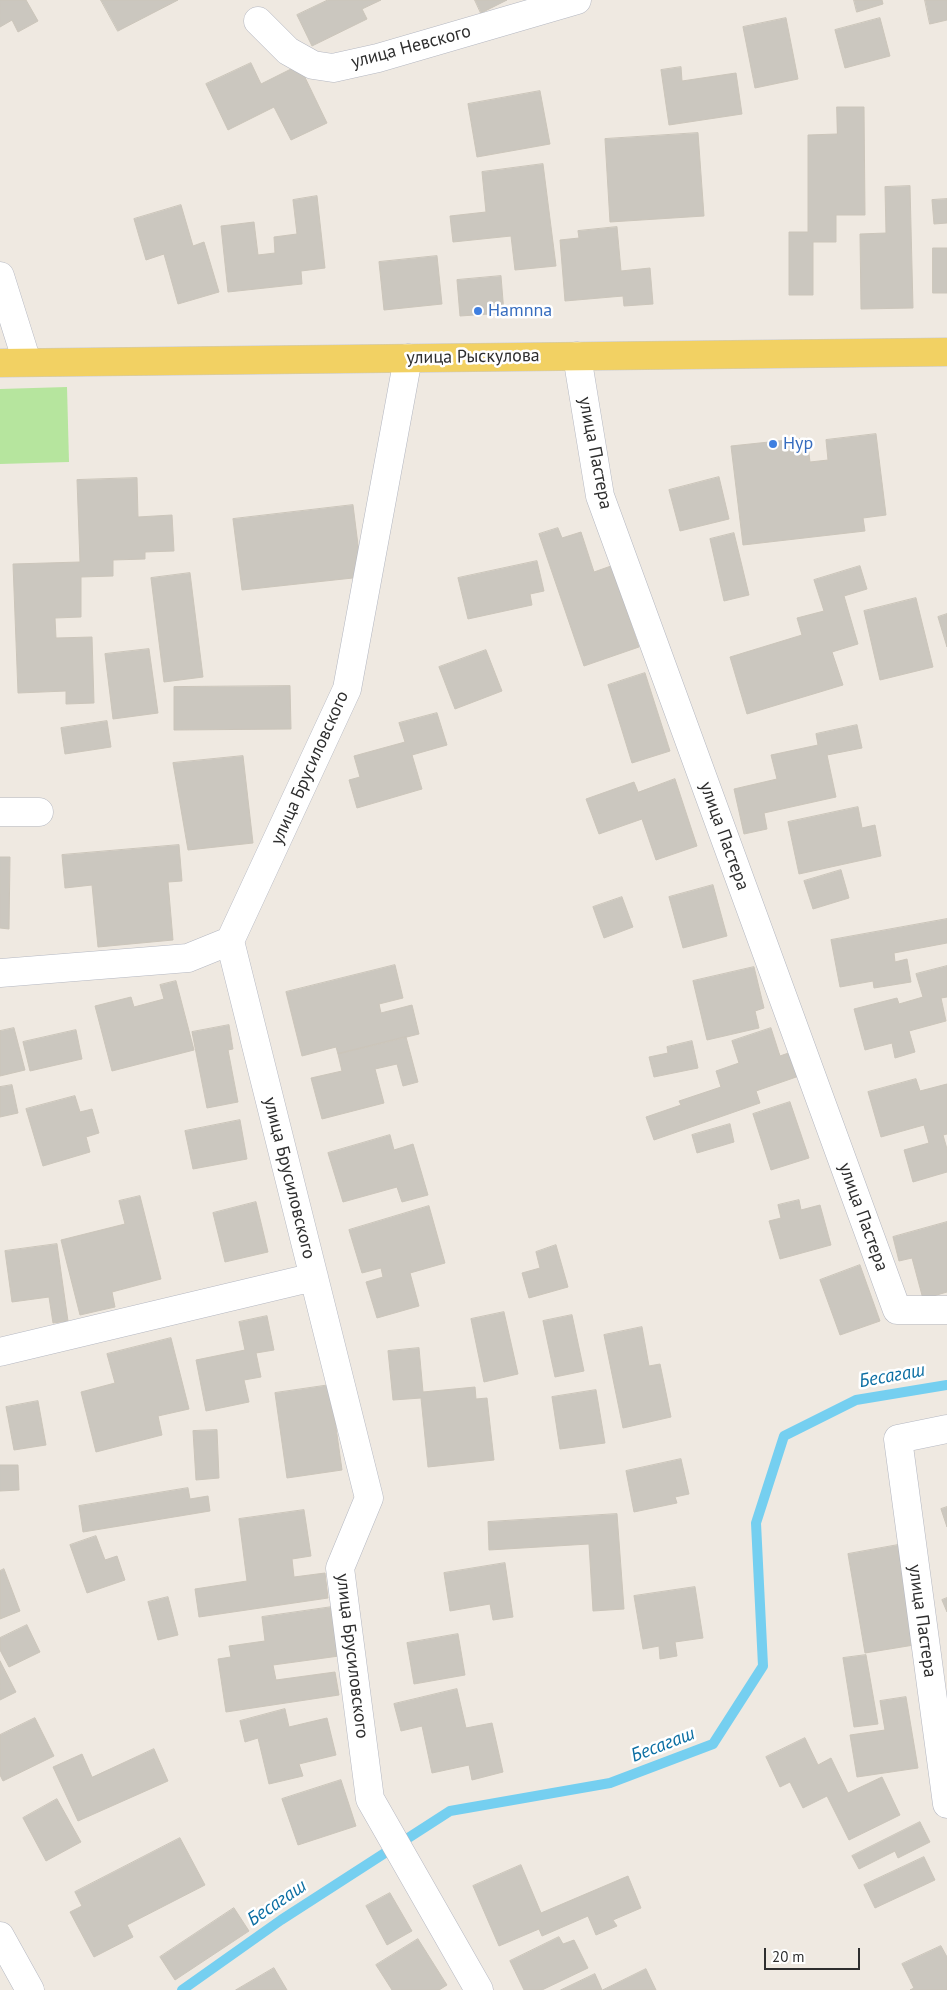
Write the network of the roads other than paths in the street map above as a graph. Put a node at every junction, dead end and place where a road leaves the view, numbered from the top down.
1 (577, 0) edge
2 (258, 21) dead end
3 (0, 276) edge
4 (947, 352) edge
5 (577, 356) junction
6 (408, 358) junction
7 (0, 362) edge
8 (27, 362) junction
9 (0, 812) edge
10 (39, 812) dead end
11 (230, 941) junction
12 (0, 973) edge
13 (314, 1277) junction
14 (947, 1310) edge
15 (0, 1352) edge
16 (947, 1429) edge
17 (947, 1804) edge
18 (0, 1936) edge
19 (30, 1990) edge
20 (479, 1990) edge

1 - 2 street, улица Невского
3 - 8 street
4 - 5 main road, улица Рыскулова
5 - 6 main road, улица Рыскулова
5 - 14 street, улица Пастера
6 - 8 main road, улица Рыскулова
6 - 11 street, улица Брусиловского
7 - 8 main road, улица Рыскулова
9 - 10 street
11 - 12 street
11 - 13 street, улица Брусиловского
13 - 15 street
13 - 20 street, улица Брусиловского
16 - 17 street, улица Пастера
18 - 19 street

